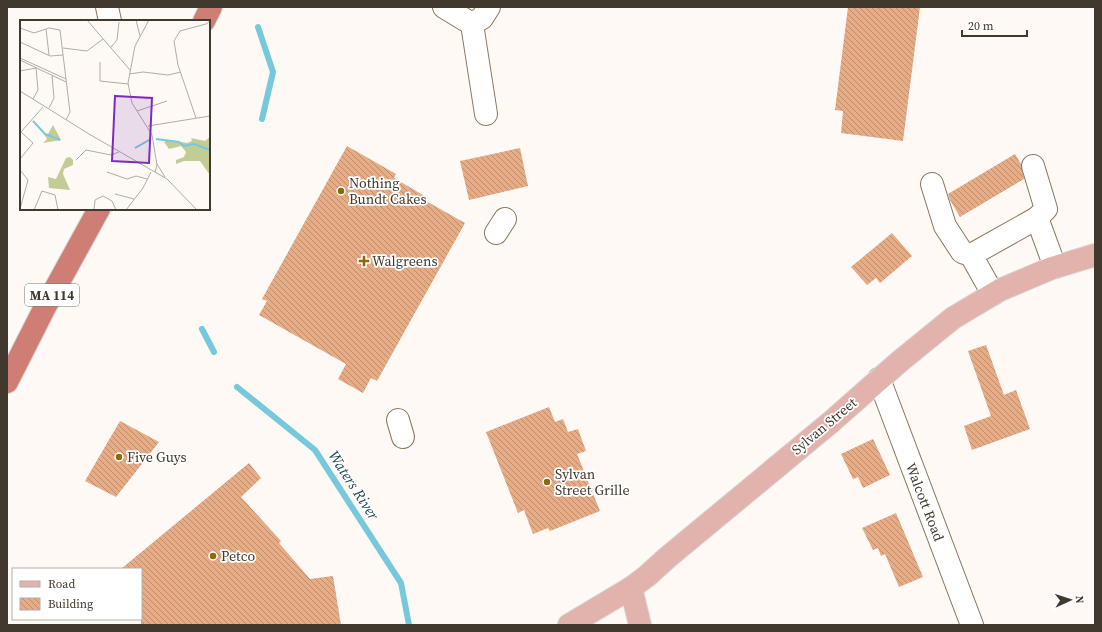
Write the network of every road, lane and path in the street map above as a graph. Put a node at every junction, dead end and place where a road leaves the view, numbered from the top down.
1 (107, 7) edge
2 (211, 7) edge
3 (444, 7) edge
4 (489, 7) edge
5 (110, 20) edge
6 (204, 20) edge
7 (472, 24) junction
8 (486, 114) dead end
9 (1033, 166) dead end
10 (932, 184) dead end
11 (98, 210) edge
12 (1037, 218) junction
13 (971, 255) junction
14 (1095, 255) edge
15 (1055, 267) junction
16 (993, 294) junction
17 (879, 379) junction
18 (7, 382) edge
19 (631, 588) junction
20 (595, 618) edge
21 (569, 625) edge
22 (640, 625) edge
23 (972, 625) edge

1 - 5 street
2 - 6 highway
3 - 7 street
4 - 7 street
7 - 8 street
9 - 12 street
10 - 13 street
11 - 18 highway, MA 114
12 - 13 street
12 - 15 street
13 - 16 street
14 - 15 main road, Sylvan Street
15 - 16 main road, Sylvan Street
16 - 17 main road, Sylvan Street
17 - 19 main road, Sylvan Street
17 - 23 street, Walcott Road
19 - 20 main road, Sylvan Street
19 - 22 main road
20 - 21 main road, Sylvan Street

